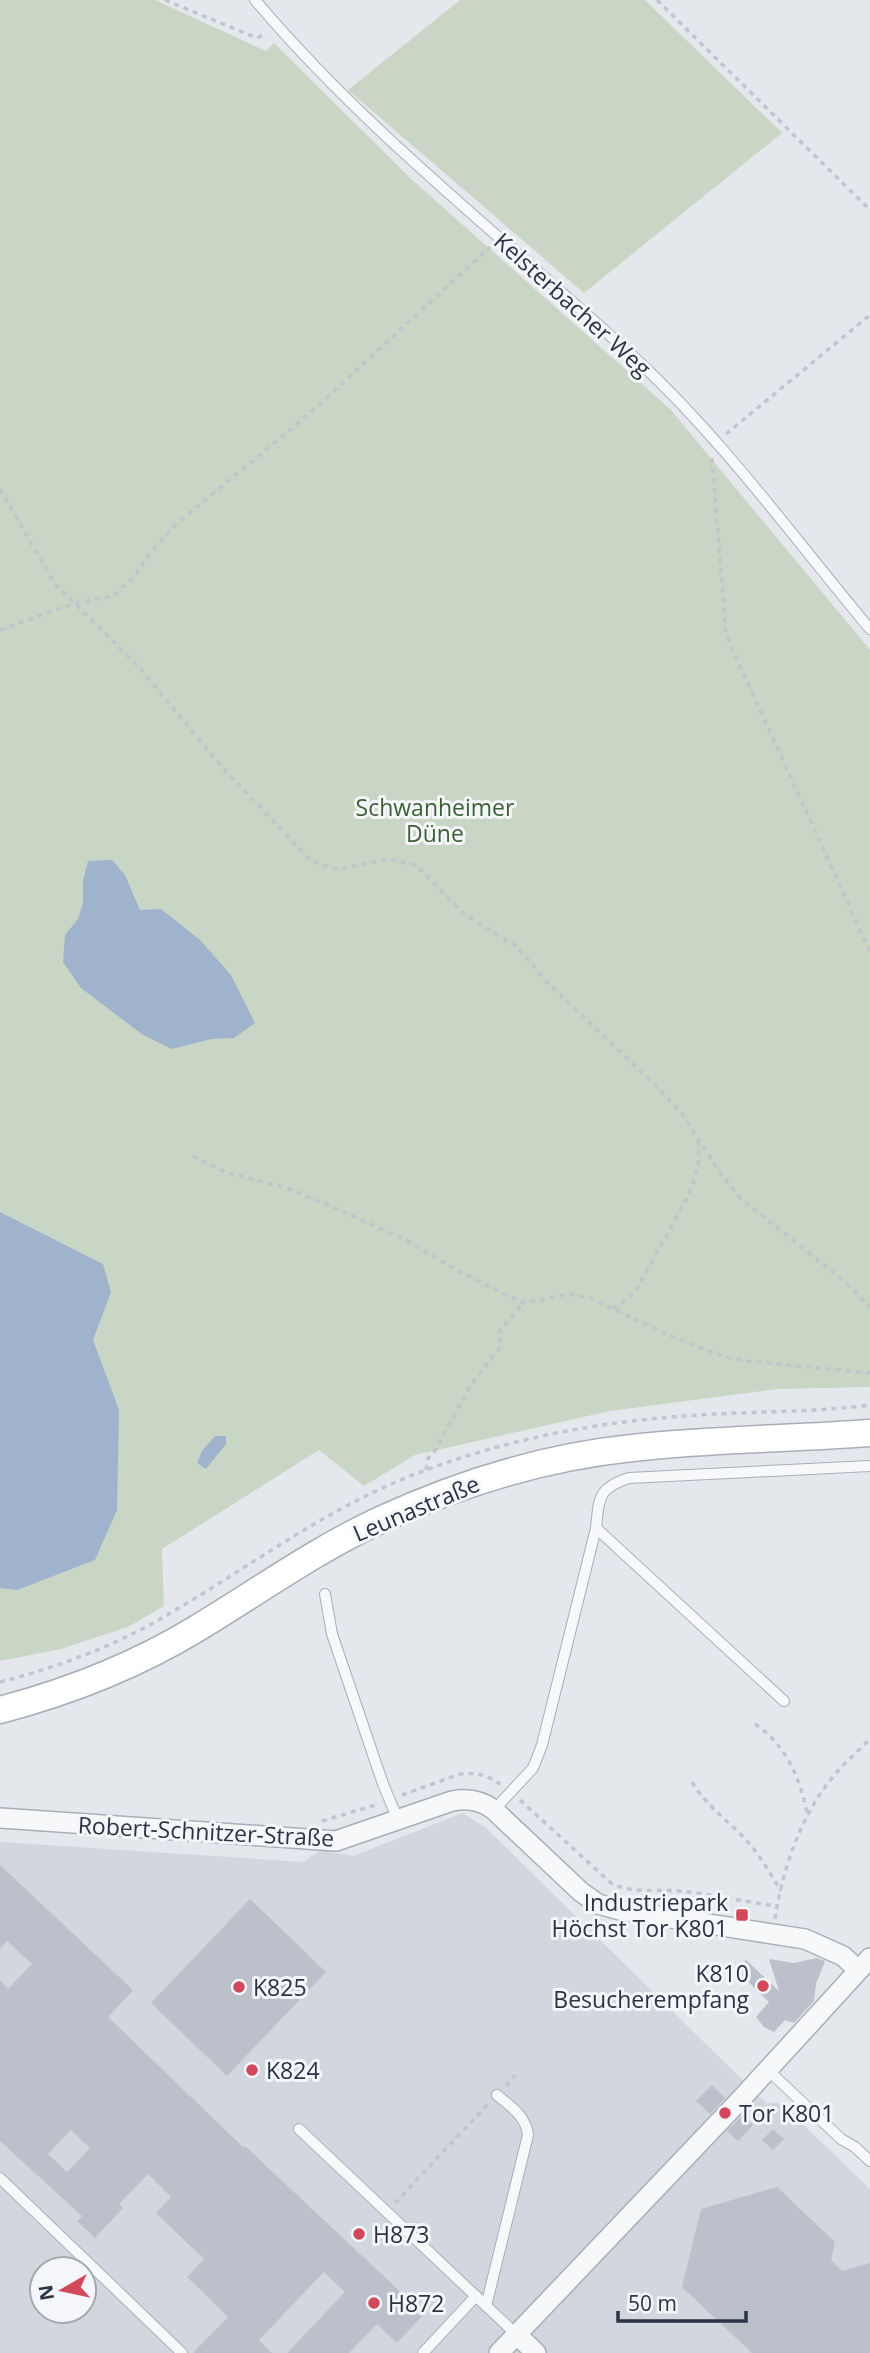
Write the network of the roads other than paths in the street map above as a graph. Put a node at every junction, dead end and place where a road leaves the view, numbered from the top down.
1 (255, 0) edge
2 (870, 629) edge
3 (870, 1433) edge
4 (870, 1466) edge
5 (596, 1528) junction
6 (325, 1594) dead end
7 (784, 1701) dead end
8 (0, 1710) edge
9 (494, 1810) junction
10 (0, 1818) edge
11 (399, 1821) junction
12 (864, 1964) edge
13 (768, 2070) junction
14 (497, 2095) road end
15 (299, 2129) dead end
16 (870, 2161) edge
17 (0, 2178) edge
18 (476, 2297) junction
19 (486, 2306) junction
20 (517, 2335) junction
21 (181, 2353) edge
22 (423, 2353) edge
23 (499, 2353) edge
24 (536, 2353) edge

1 - 2 lane, Kelsterbacher Weg
3 - 8 main road, Leunastraße
4 - 5 lane
5 - 7 lane
5 - 9 lane
6 - 11 lane
9 - 11 street, Robert-Schnitzer-Straße
9 - 12 street, Robert-Schnitzer-Straße
10 - 11 street, Robert-Schnitzer-Straße
12 - 13 street
13 - 16 lane
13 - 20 street
14 - 19 lane
15 - 18 lane
17 - 21 lane
18 - 19 lane
18 - 22 lane
19 - 20 lane
20 - 23 street
20 - 24 street

